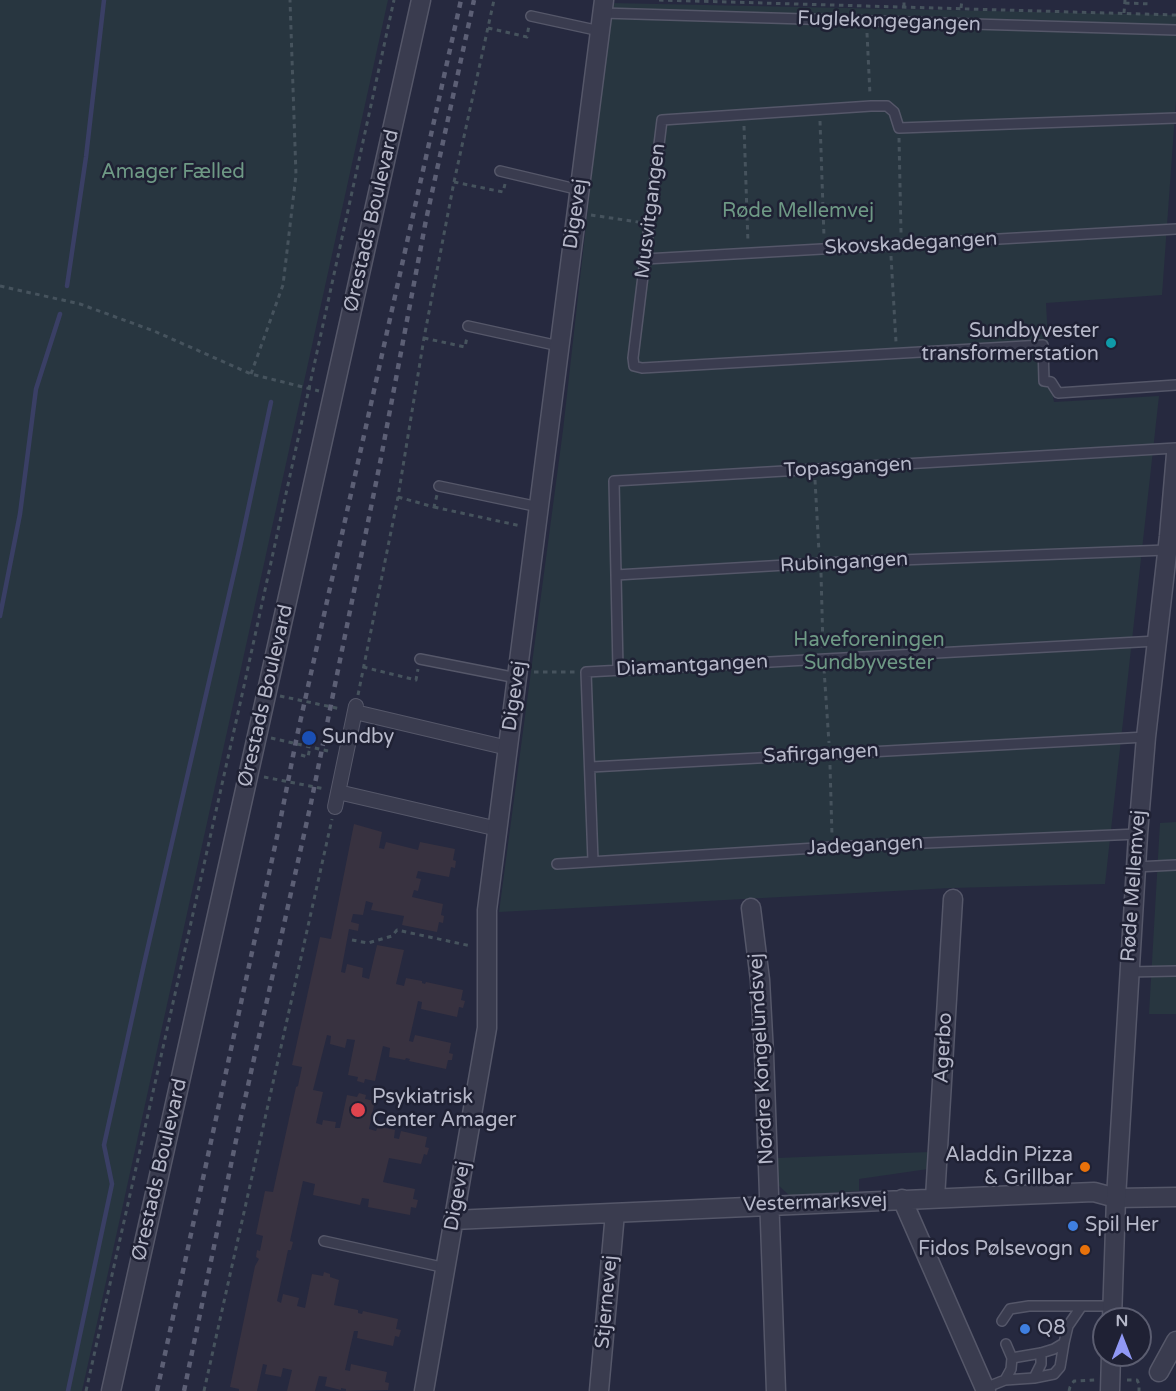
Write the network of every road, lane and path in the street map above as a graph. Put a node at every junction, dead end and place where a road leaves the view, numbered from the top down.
1 (290, 0) edge
2 (394, 0) edge
3 (421, 0) edge
4 (494, 0) edge
5 (659, 0) edge
6 (904, 0) edge
7 (962, 0) edge
8 (700, 1) edge
9 (763, 1) edge
10 (1125, 1) edge
11 (830, 2) edge
12 (1152, 4) dead end
13 (904, 7) junction
14 (961, 8) junction
15 (1124, 14) junction
16 (602, 15) edge
17 (1176, 15) edge
18 (531, 16) joint
19 (867, 22) junction
20 (488, 28) junction
21 (1176, 30) edge
22 (871, 106) junction
23 (820, 110) junction
24 (744, 116) junction
25 (1176, 118) edge
26 (899, 128) junction
27 (504, 172) joint
28 (454, 182) junction
29 (580, 190) junction
30 (576, 213) junction
31 (648, 223) junction
32 (1176, 229) edge
33 (896, 244) junction
34 (824, 249) junction
35 (748, 254) junction
36 (645, 259) junction
37 (0, 285) edge
38 (468, 326) joint
39 (424, 338) junction
40 (559, 346) junction
41 (897, 354) junction
42 (251, 374) junction
43 (1176, 385) edge
44 (309, 388) junction
45 (333, 394) junction
46 (1176, 448) edge
47 (1176, 454) edge
48 (439, 486) joint
49 (398, 497) junction
50 (434, 507) junction
51 (539, 507) junction
52 (536, 529) junction
53 (1171, 540) edge
54 (616, 575) junction
55 (1169, 599) edge
56 (1157, 641) junction
57 (420, 658) joint
58 (363, 667) junction
59 (618, 669) junction
60 (586, 672) junction
61 (518, 675) junction
62 (267, 693) junction
63 (355, 709) junction
64 (258, 735) junction
65 (1146, 737) junction
66 (310, 747) junction
67 (508, 748) junction
68 (346, 754) junction
69 (301, 756) dead end
70 (591, 767) junction
71 (225, 768) junction
72 (249, 774) junction
73 (338, 792) junction
74 (335, 807) joint
75 (498, 829) junction
76 (1138, 834) junction
77 (593, 861) junction
78 (557, 864) dead end
79 (1176, 865) edge
80 (1136, 867) junction
81 (953, 899) dead end
82 (751, 908) dead end
83 (352, 940) dead end
84 (487, 950) junction
85 (1176, 971) edge
86 (1128, 972) junction
87 (1176, 1197) edge
88 (935, 1198) junction
89 (1116, 1198) junction
90 (902, 1199) junction
91 (770, 1204) junction
92 (615, 1213) junction
93 (453, 1220) junction
94 (324, 1241) dead end
95 (446, 1268) junction
96 (1081, 1307) junction
97 (1113, 1307) edge
98 (1092, 1309) edge
99 (1002, 1321) dead end
100 (1176, 1341) edge
101 (1064, 1343) junction
102 (1006, 1344) dead end
103 (1041, 1353) junction
104 (1012, 1358) junction
105 (1111, 1367) edge
106 (1159, 1372) dead end
107 (1034, 1378) junction
108 (1005, 1380) junction
109 (986, 1389) edge
110 (86, 1391) edge
111 (111, 1391) edge
112 (204, 1391) edge
113 (424, 1391) edge
114 (599, 1391) edge
115 (776, 1391) edge
116 (1110, 1391) edge

1 - 42 path
2 - 44 path
3 - 45 street, Ørestads Boulevard
4 - 20 path
5 - 8 path
6 - 13 path
7 - 14 path
8 - 9 path
9 - 11 path
10 - 12 path
10 - 15 path
11 - 13 path
13 - 14 path
14 - 15 path
15 - 17 path
16 - 18 lane, Fuglekongegangen
16 - 19 lane, Fuglekongegangen
16 - 29 street, Digevej
18 - 20 path
19 - 21 lane, Fuglekongegangen
19 - 22 path
20 - 28 path
22 - 23 lane, Musvitgangen
22 - 26 lane, Musvitgangen
23 - 24 lane, Musvitgangen
23 - 34 path
24 - 31 lane, Musvitgangen
24 - 35 path
25 - 26 lane
26 - 33 path
27 - 28 path
27 - 29 lane
28 - 39 path
29 - 30 street, Digevej
30 - 31 path
30 - 40 street, Digevej
31 - 36 lane, Musvitgangen
32 - 33 lane, Skovskadegangen
33 - 34 lane, Skovskadegangen
33 - 41 path
34 - 35 lane, Skovskadegangen
35 - 36 lane, Skovskadegangen
36 - 41 lane, Musvitgangen
37 - 42 path
38 - 39 path
38 - 40 lane
39 - 49 path
40 - 51 street, Digevej
41 - 43 lane, Musvitgangen
42 - 44 path
44 - 45 path
44 - 71 path
45 - 62 street, Ørestads Boulevard
46 - 54 lane, Topasgangen
47 - 53 street, Røde Mellemvej
48 - 50 path
48 - 51 lane
49 - 50 path
49 - 58 path
50 - 52 path
51 - 52 street, Digevej
52 - 61 street, Digevej
53 - 54 lane, Rubingangen
53 - 55 street, Røde Mellemvej
54 - 59 lane
55 - 56 street, Røde Mellemvej
56 - 59 lane, Diamantgangen
56 - 65 street, Røde Mellemvej
57 - 58 path
57 - 61 lane
58 - 63 path
59 - 60 lane, Diamantgangen
60 - 61 path
60 - 70 lane
61 - 67 street, Digevej
62 - 63 path
62 - 64 street, Ørestads Boulevard
63 - 67 street
63 - 68 street
64 - 66 path
64 - 72 street, Ørestads Boulevard
65 - 70 lane, Safirgangen
65 - 76 street, Røde Mellemvej
66 - 68 path
66 - 69 path
67 - 75 street, Digevej
68 - 73 street
70 - 77 lane
71 - 72 path
71 - 110 path
72 - 73 path
72 - 111 street, Ørestads Boulevard
73 - 74 street
73 - 75 street
74 - 112 path
75 - 84 street, Digevej
76 - 77 lane, Jadegangen
76 - 80 street, Røde Mellemvej
77 - 78 lane, Jadegangen
79 - 80 lane
80 - 86 street, Røde Mellemvej
81 - 88 street, Agerbo
82 - 91 street, Nordre Kongelundsvej
83 - 84 path
84 - 93 street, Digevej
85 - 86 lane
86 - 89 street, Røde Mellemvej
87 - 89 street, Vestermarksvej
88 - 89 street, Vestermarksvej
88 - 90 street, Vestermarksvej
89 - 97 street, Røde Mellemvej
90 - 91 street, Vestermarksvej
90 - 109 street
91 - 92 street, Vestermarksvej
91 - 115 street, Nordre Kongelundsvej
92 - 93 street, Vestermarksvej
92 - 114 street, Stjernevej
93 - 95 street, Digevej
94 - 95 lane
95 - 113 street, Digevej
96 - 98 lane
96 - 99 lane
96 - 101 lane
100 - 106 street
101 - 103 lane
101 - 107 lane
102 - 104 lane
103 - 104 lane
103 - 107 lane
104 - 108 lane
105 - 116 street
107 - 108 lane
108 - 109 lane

